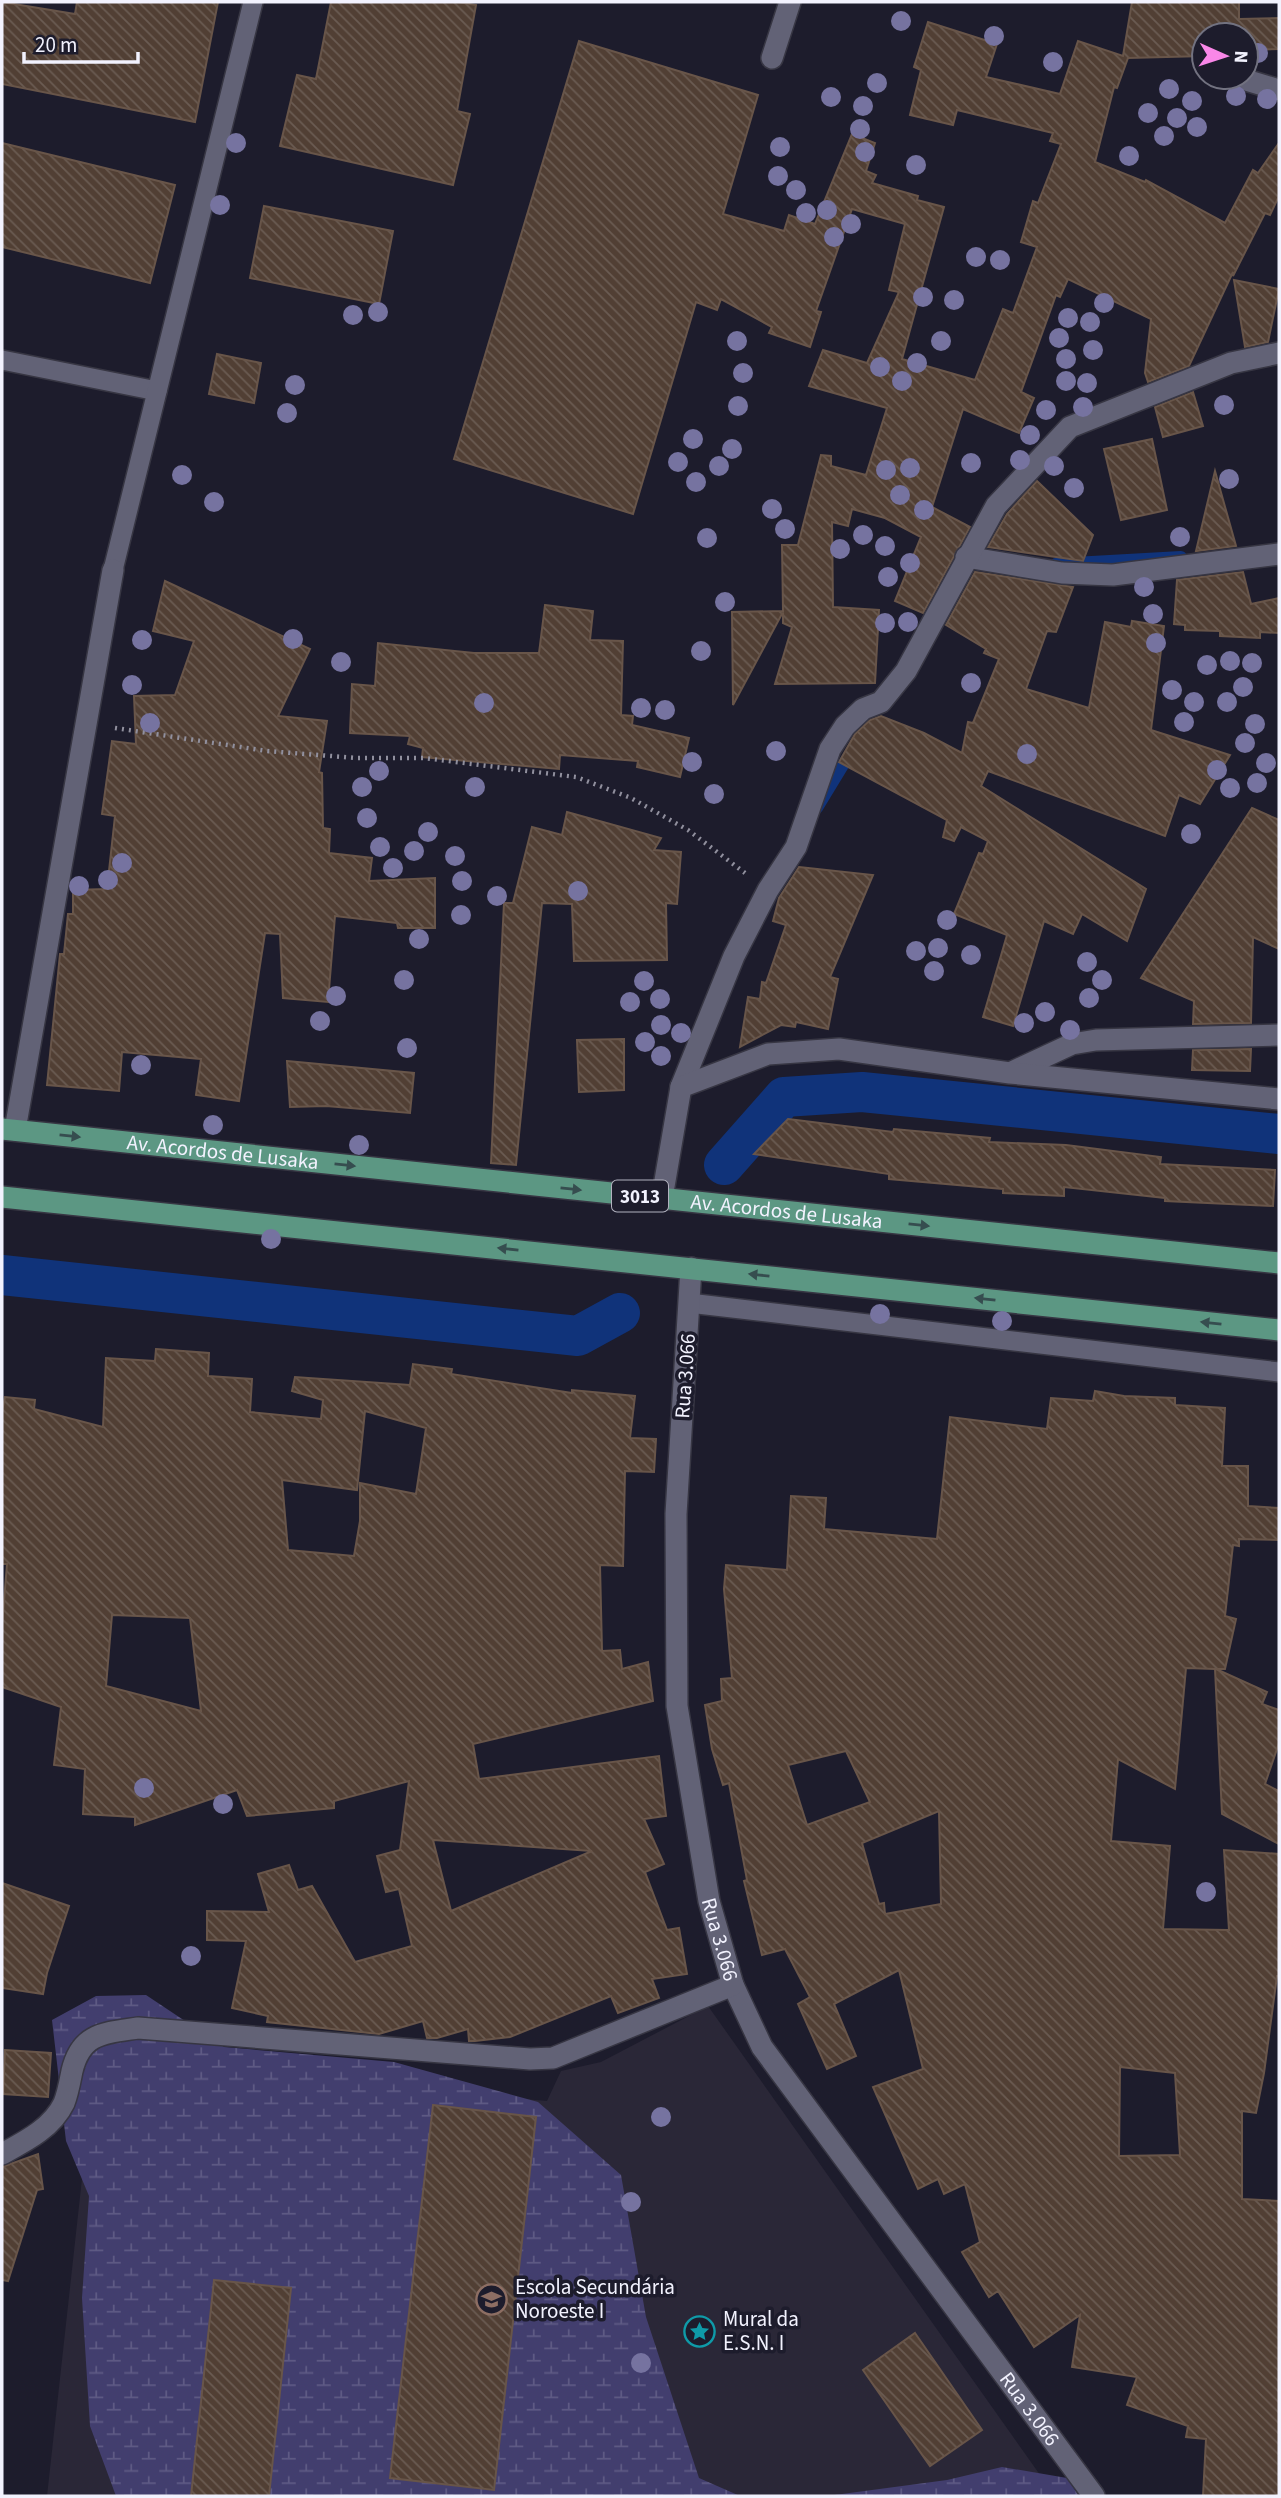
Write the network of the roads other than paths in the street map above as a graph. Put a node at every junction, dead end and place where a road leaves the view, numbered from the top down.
1 (253, 2) edge
2 (790, 2) edge
3 (772, 58) dead end
4 (1260, 84) edge
5 (1279, 90) edge
6 (1279, 353) edge
7 (2, 360) edge
8 (157, 391) junction
9 (1279, 554) edge
10 (965, 557) junction
11 (113, 570) joint
12 (1279, 1035) edge
13 (1010, 1073) junction
14 (681, 1087) junction
15 (1279, 1099) edge
16 (8, 1129) edge
17 (2, 1197) edge
18 (663, 1198) junction
19 (1279, 1263) edge
20 (691, 1268) junction
21 (690, 1303) junction
22 (1279, 1330) edge
23 (1279, 1372) edge
24 (733, 1985) junction
25 (2, 2154) edge
26 (1094, 2496) edge

1 - 8 lane
2 - 3 street
4 - 5 street
6 - 10 street
7 - 8 lane
8 - 11 lane
9 - 10 street
10 - 14 street
11 - 16 street
12 - 13 street
13 - 14 street
13 - 15 street
14 - 18 street
16 -> 18 main road, Av. Acordos de Lusaka / 3013
20 -> 17 main road
18 -> 19 main road, Av. Acordos de Lusaka / 3013
20 - 21 street, Rua 3.066
22 -> 20 main road
21 - 23 lane
21 - 24 street, Rua 3.066
24 - 25 street
24 - 26 street, Rua 3.066

